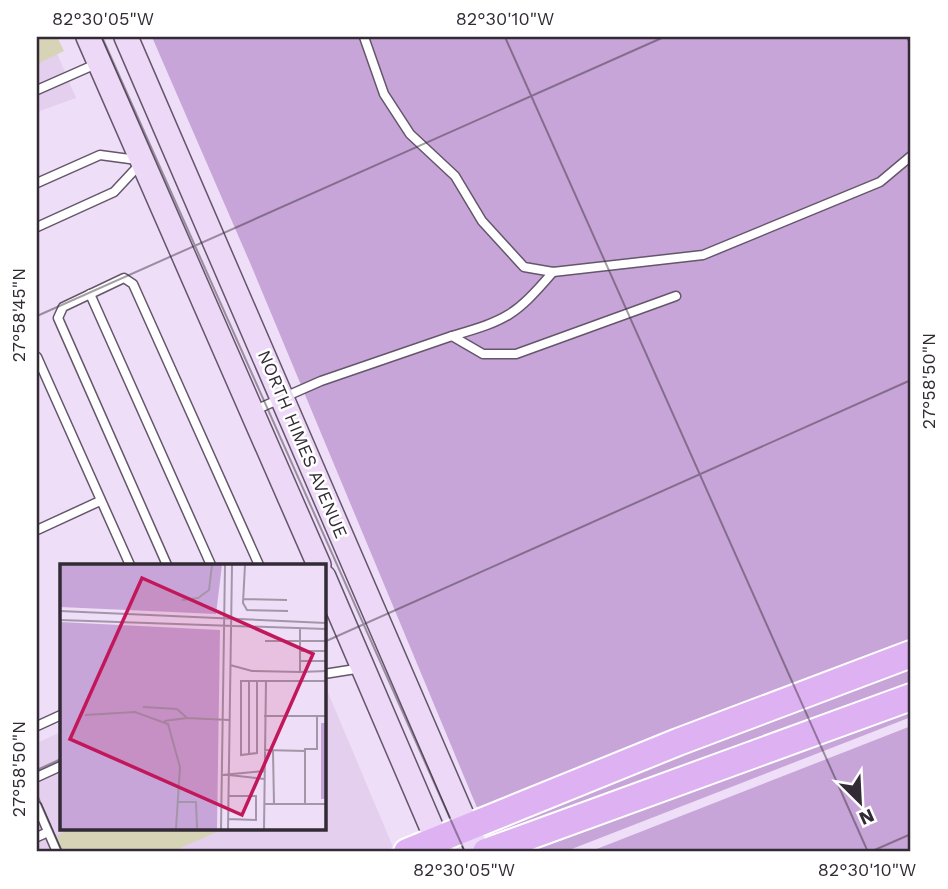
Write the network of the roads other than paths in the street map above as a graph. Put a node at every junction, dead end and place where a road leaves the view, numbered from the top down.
1 (88, 37) edge
2 (126, 37) edge
3 (364, 37) edge
4 (99, 62) junction
5 (37, 90) edge
6 (173, 146) junction
7 (911, 156) edge
8 (143, 161) junction
9 (37, 183) edge
10 (37, 227) edge
11 (553, 272) junction
12 (90, 294) junction
13 (676, 296) dead end
14 (452, 336) junction
15 (37, 357) edge
16 (284, 399) junction
17 (252, 411) junction
18 (100, 501) junction
19 (37, 530) edge
20 (130, 564) edge
21 (167, 564) edge
22 (211, 564) edge
23 (258, 564) edge
24 (318, 564) edge
25 (326, 582) edge
26 (911, 654) edge
27 (363, 668) junction
28 (326, 674) edge
29 (911, 697) edge
30 (60, 715) edge
31 (37, 726) edge
32 (60, 766) edge
33 (37, 777) edge
34 (37, 806) edge
35 (467, 826) junction
36 (48, 832) junction
37 (37, 837) edge
38 (439, 846) edge
39 (57, 852) edge
40 (407, 852) edge
41 (478, 852) edge
42 (486, 852) edge

1 - 4 street, NORTH HIMES AVENUE
2 - 6 street, NORTH HIMES AVENUE
3 - 11 lane
4 - 5 lane
4 - 8 street, NORTH HIMES AVENUE
6 - 8 street
6 - 16 street, NORTH HIMES AVENUE
7 - 11 lane
8 - 9 lane
8 - 10 lane
8 - 17 street, NORTH HIMES AVENUE
11 - 14 lane
12 - 21 lane
12 - 22 lane
12 - 23 lane
13 - 14 lane
14 - 16 lane
15 - 18 lane
16 - 17 lane
16 - 35 street, NORTH HIMES AVENUE
17 - 24 street, NORTH HIMES AVENUE
18 - 19 lane
18 - 20 lane
25 - 27 street
26 - 35 main road
27 - 28 lane
27 - 38 street
29 - 42 main road
30 - 31 lane
32 - 33 lane
34 - 36 lane
35 - 38 main road
35 - 41 street, NORTH HIMES AVENUE
36 - 37 lane
36 - 39 lane
38 - 40 main road

